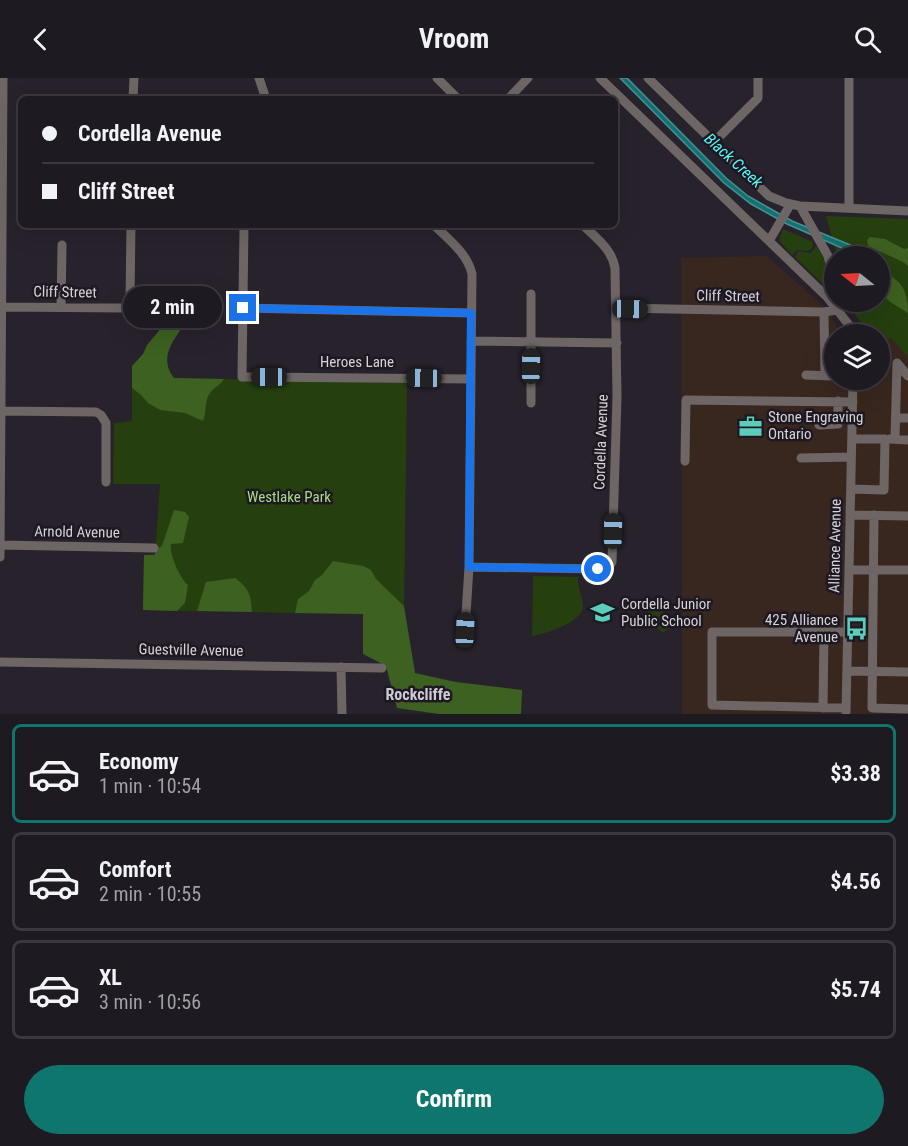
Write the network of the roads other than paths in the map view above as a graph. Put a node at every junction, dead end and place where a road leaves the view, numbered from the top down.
1 (3, 78) edge
2 (134, 78) edge
3 (259, 78) edge
4 (437, 78) edge
5 (528, 78) edge
6 (600, 78) edge
7 (648, 78) edge
8 (758, 78) edge
9 (849, 78) edge
10 (133, 96) edge
11 (265, 96) edge
12 (455, 96) edge
13 (511, 96) edge
14 (713, 143) junction
15 (800, 206) junction
16 (788, 208) junction
17 (849, 208) junction
18 (908, 211) edge
19 (131, 228) edge
20 (244, 228) edge
21 (437, 228) edge
22 (586, 228) edge
23 (769, 241) junction
24 (62, 245) dead end
25 (824, 247) edge
26 (531, 294) dead end
27 (824, 294) edge
28 (3, 307) junction
29 (62, 307) junction
30 (243, 308) junction
31 (617, 308) junction
32 (824, 312) joint
33 (471, 313) junction
34 (825, 324) edge
35 (471, 341) junction
36 (531, 342) junction
37 (617, 343) junction
38 (806, 375) dead end
39 (824, 376) edge
40 (908, 376) edge
41 (471, 379) junction
42 (1, 388) edge
43 (853, 390) edge
44 (896, 395) junction
45 (908, 396) edge
46 (838, 401) junction
47 (853, 402) junction
48 (531, 403) dead end
49 (1, 411) edge
50 (896, 418) junction
51 (908, 418) edge
52 (819, 425) dead end
53 (852, 439) junction
54 (885, 439) junction
55 (895, 439) junction
56 (908, 440) edge
57 (851, 457) junction
58 (801, 458) dead end
59 (685, 461) dead end
60 (106, 482) dead end
61 (851, 489) junction
62 (850, 515) junction
63 (874, 515) junction
64 (908, 516) edge
65 (0, 545) edge
66 (154, 548) dead end
67 (0, 557) edge
68 (469, 567) junction
69 (849, 570) junction
70 (873, 570) junction
71 (908, 570) edge
72 (465, 630) dead end
73 (824, 632) junction
74 (848, 632) junction
75 (0, 662) edge
76 (341, 667) junction
77 (382, 668) dead end
78 (847, 671) junction
79 (873, 672) junction
80 (908, 672) edge
81 (823, 708) junction
82 (908, 709) edge
83 (846, 711) edge
84 (342, 714) edge

1 - 28 street
2 - 10 street
3 - 11 street
4 - 12 street
5 - 13 street
6 - 23 street
7 - 14 street
8 - 14 street
9 - 17 street
14 - 16 street
15 - 16 street
15 - 17 street
15 - 25 street
16 - 23 street
17 - 18 street
19 - 29 street, Cliff Street
20 - 30 street
21 - 33 street
22 - 31 street, Cordella Avenue
23 - 27 street
24 - 29 street
26 - 36 street
28 - 29 street, Cliff Street
28 - 42 street
30 - 33 street
30 - 41 street, Heroes Lane
31 - 32 street, Cliff Street
31 - 37 street, Cordella Avenue
32 - 34 street
33 - 35 street
35 - 36 street
35 - 41 street
36 - 37 street
36 - 48 street
37 - 68 street, Cordella Avenue
38 - 39 street
40 - 44 street
41 - 68 street
42 - 49 street
43 - 47 street, Alliance Avenue
44 - 45 street
44 - 50 street
46 - 47 street
46 - 52 street
46 - 59 street
47 - 53 street, Alliance Avenue
49 - 60 street
49 - 65 street
50 - 51 street
50 - 55 street
53 - 54 street
53 - 57 street, Alliance Avenue
54 - 55 street
54 - 61 street
55 - 56 street
57 - 58 street
57 - 61 street, Alliance Avenue
61 - 62 street, Alliance Avenue
62 - 63 street
62 - 69 street, Alliance Avenue
63 - 64 street
63 - 70 street
65 - 66 street, Arnold Avenue
65 - 67 street
68 - 72 street
69 - 70 street
69 - 74 street, Alliance Avenue
70 - 71 street
70 - 79 street
73 - 74 street
73 - 81 street
73 - 81 street
74 - 78 street, Alliance Avenue
75 - 76 street, Guestville Avenue
76 - 77 street, Guestville Avenue
76 - 84 street
78 - 79 street
78 - 83 street, Alliance Avenue
79 - 80 street
79 - 82 street
81 - 83 street

